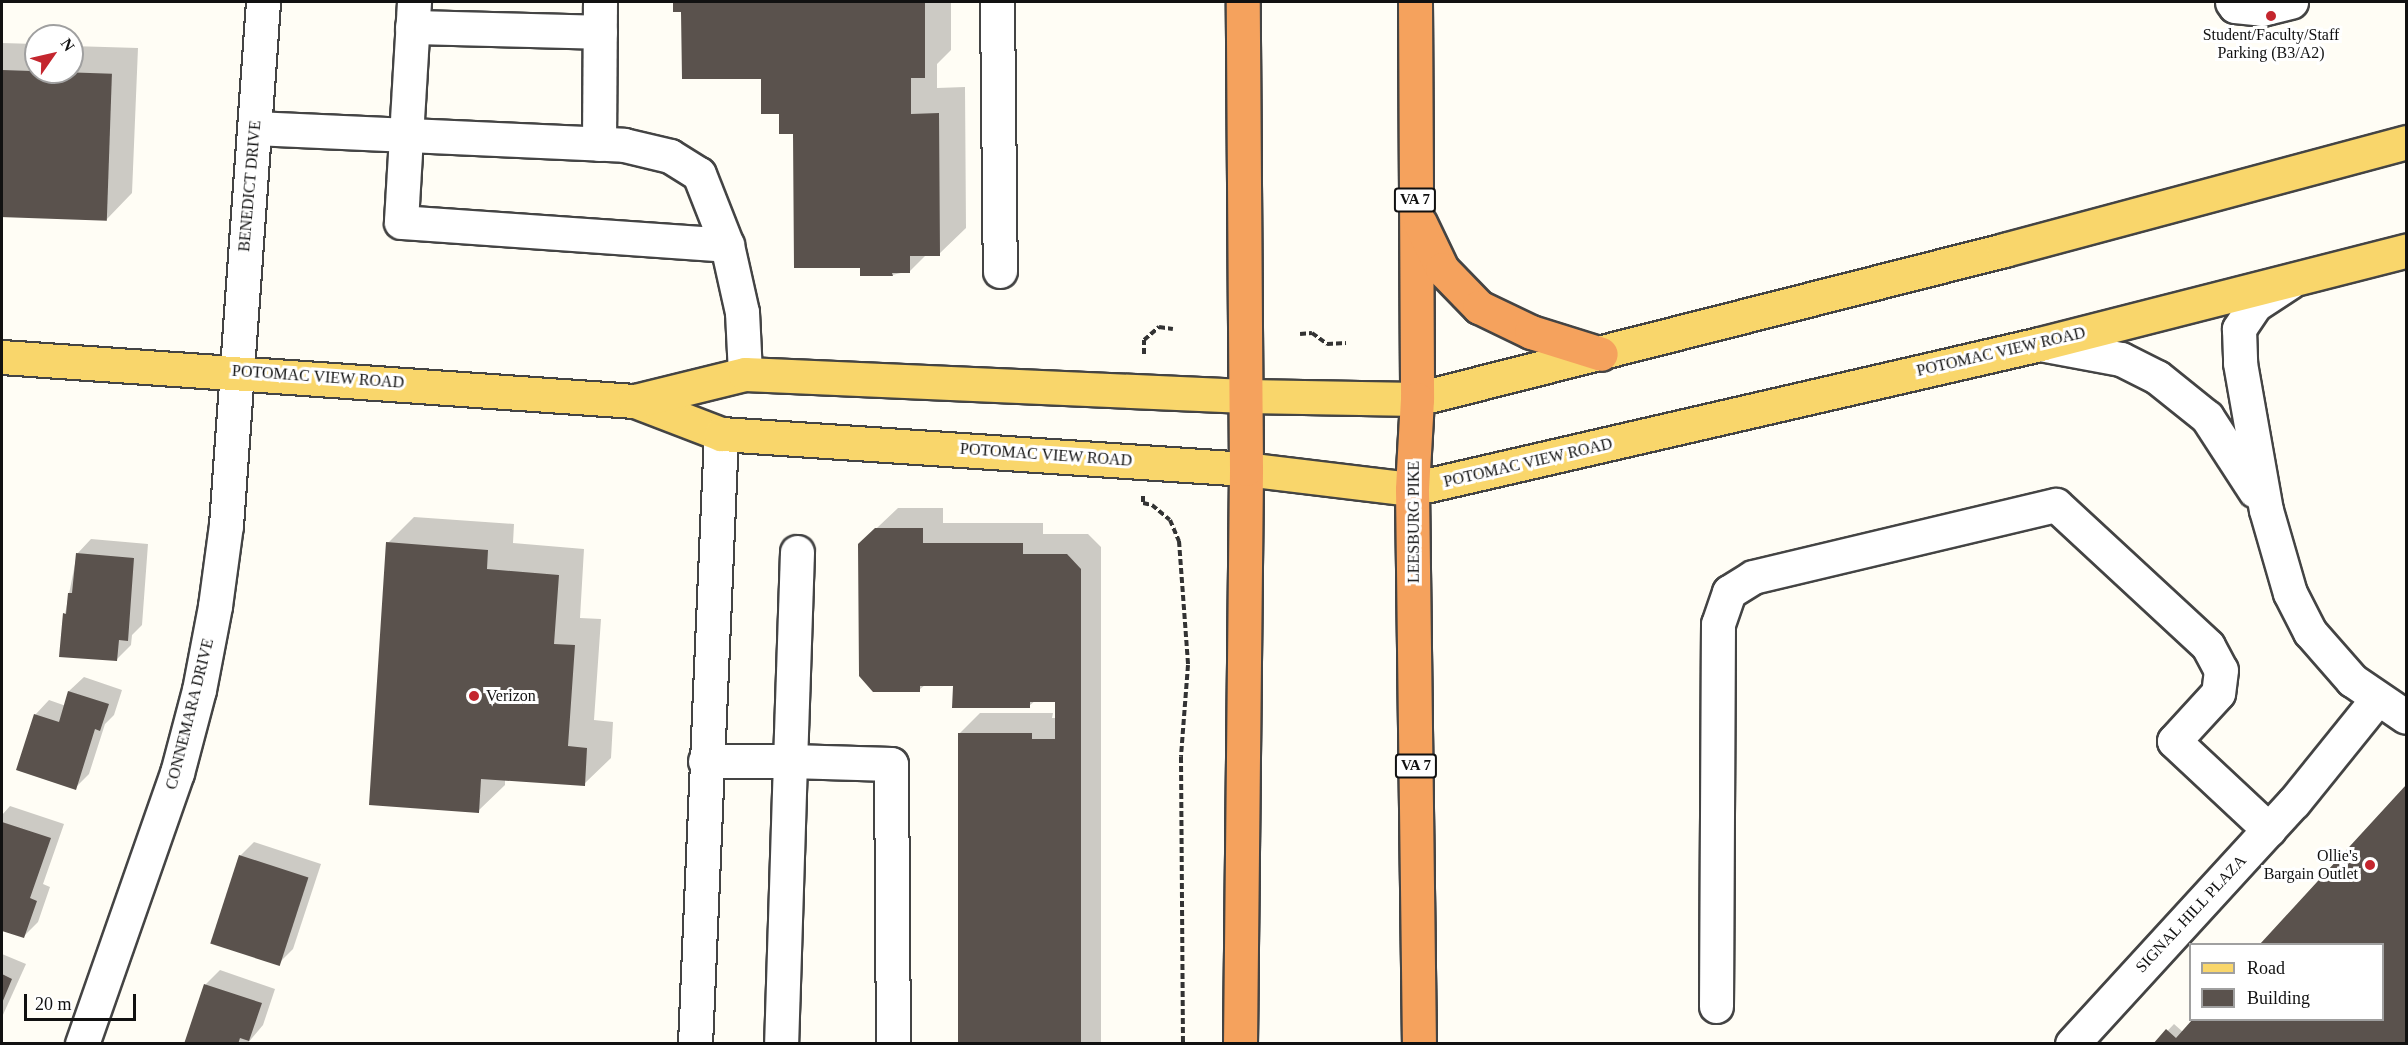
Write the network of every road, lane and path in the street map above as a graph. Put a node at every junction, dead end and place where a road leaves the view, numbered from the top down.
1 (263, 2) edge
2 (997, 2) edge
3 (1243, 2) edge
4 (1415, 2) edge
5 (2232, 2) edge
6 (2291, 2) edge
7 (413, 14) edge
8 (600, 17) edge
9 (254, 128) junction
10 (404, 135) junction
11 (2406, 142) edge
12 (599, 144) junction
13 (1415, 214) junction
14 (727, 245) junction
15 (2406, 250) edge
16 (1000, 271) dead end
17 (2292, 281) junction
18 (1173, 329) dead end
19 (1300, 334) dead end
20 (1346, 343) dead end
21 (2040, 344) junction
22 (1144, 354) dead end
23 (1601, 354) junction
24 (2, 357) edge
25 (235, 371) junction
26 (745, 374) junction
27 (1246, 396) junction
28 (1417, 399) junction
29 (635, 400) junction
30 (722, 434) junction
31 (1246, 469) junction
32 (1412, 489) junction
33 (1143, 503) dead end
34 (2266, 510) junction
35 (797, 552) dead end
36 (2377, 699) junction
37 (2406, 717) edge
38 (790, 760) junction
39 (705, 761) junction
40 (2269, 830) junction
41 (1716, 1006) dead end
42 (1238, 1036) edge
43 (82, 1044) edge
44 (695, 1044) edge
45 (781, 1044) edge
46 (893, 1044) edge
47 (1183, 1044) edge
48 (1419, 1044) edge
49 (2072, 1044) edge

1 - 9 street, BENEDICT DRIVE
2 - 16 street
3 - 27 highway
4 - 13 highway, LEESBURG PIKE / VA 7
5 - 6 street
7 - 8 street
7 - 10 street
8 - 12 street
9 - 10 street
9 - 25 street, BENEDICT DRIVE
10 - 12 street
10 - 14 street
11 - 23 main road, POTOMAC VIEW ROAD
12 - 14 street
13 - 23 highway
13 - 28 highway, LEESBURG PIKE / VA 7
14 - 26 street
15 - 17 main road, POTOMAC VIEW ROAD
17 - 21 main road, POTOMAC VIEW ROAD
17 - 34 street
18 - 22 path
19 - 20 path
21 - 32 main road, POTOMAC VIEW ROAD
21 - 34 street
23 - 28 main road, POTOMAC VIEW ROAD
24 - 25 main road, POTOMAC VIEW ROAD
25 - 29 main road, POTOMAC VIEW ROAD
25 - 43 street, CONNEMARA DRIVE
26 - 27 main road, POTOMAC VIEW ROAD
26 - 29 main road, POTOMAC VIEW ROAD
27 - 28 main road, POTOMAC VIEW ROAD
27 - 31 highway
28 - 32 highway, LEESBURG PIKE / VA 7
29 - 30 main road, POTOMAC VIEW ROAD
30 - 31 main road, POTOMAC VIEW ROAD
30 - 39 street
31 - 32 main road, POTOMAC VIEW ROAD
31 - 42 highway
32 - 48 highway, LEESBURG PIKE / VA 7
33 - 47 path
34 - 36 street
35 - 38 street
36 - 37 street
36 - 40 street, SIGNAL HILL PLAZA
38 - 39 street
38 - 45 street
38 - 46 street
39 - 44 street
40 - 41 street
40 - 49 street, SIGNAL HILL PLAZA

